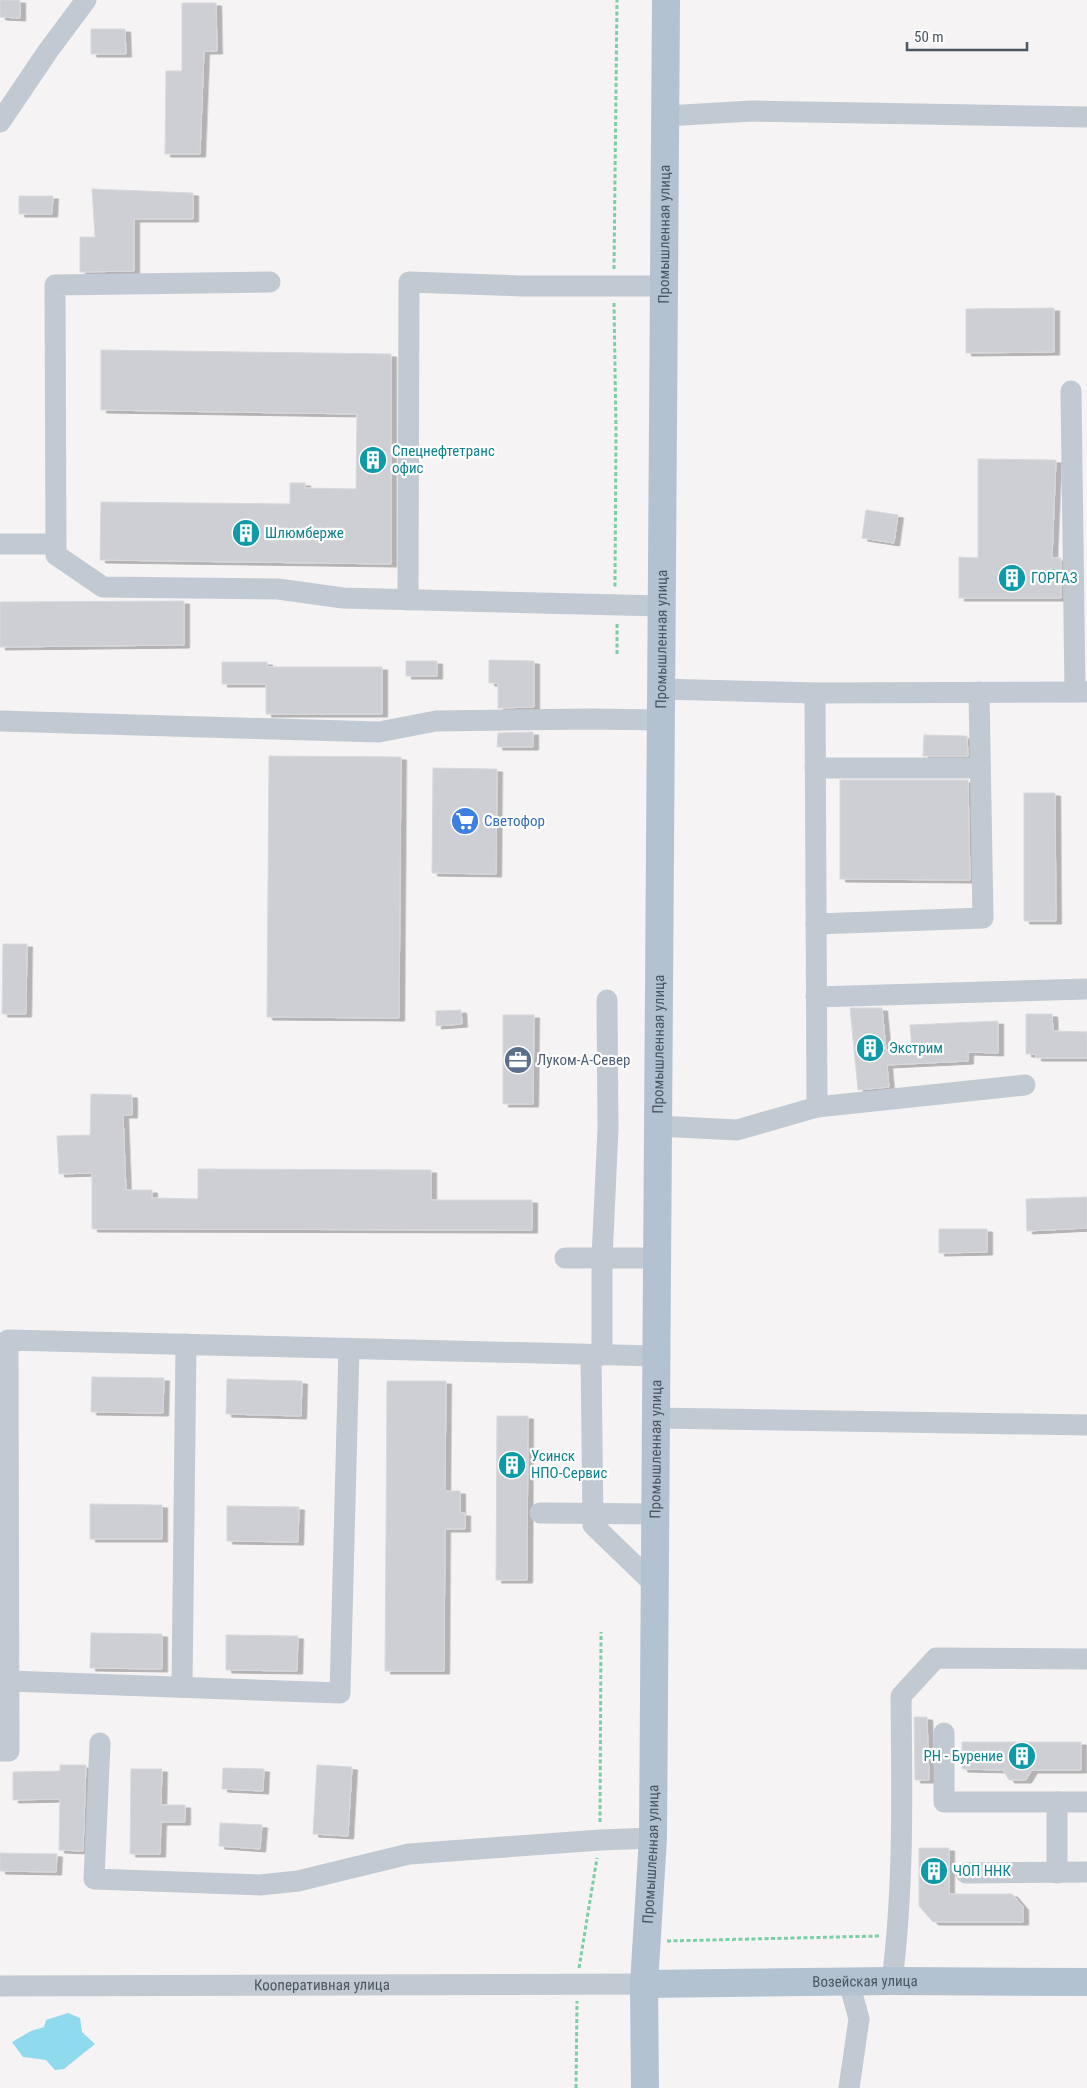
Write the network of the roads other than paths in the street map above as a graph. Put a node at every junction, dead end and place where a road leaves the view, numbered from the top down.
1 (86, 0) edge
2 (666, 0) edge
3 (666, 116) junction
4 (1087, 117) edge
5 (0, 122) edge
6 (270, 282) dead end
7 (664, 286) junction
8 (1071, 391) dead end
9 (0, 544) edge
10 (55, 544) junction
11 (408, 600) junction
12 (662, 606) junction
13 (661, 689) junction
14 (979, 692) junction
15 (1081, 692) edge
16 (815, 693) junction
17 (661, 720) junction
18 (0, 721) edge
19 (815, 768) junction
20 (980, 768) junction
21 (816, 924) junction
22 (1087, 989) edge
23 (816, 997) junction
24 (607, 1000) dead end
25 (1025, 1085) dead end
26 (816, 1107) junction
27 (658, 1126) junction
28 (565, 1258) dead end
29 (602, 1258) junction
30 (657, 1258) junction
31 (186, 1344) junction
32 (349, 1349) junction
33 (597, 1355) junction
34 (656, 1356) junction
35 (655, 1418) junction
36 (1087, 1425) edge
37 (540, 1513) dead end
38 (592, 1514) junction
39 (655, 1514) junction
40 (654, 1584) junction
41 (1087, 1659) edge
42 (9, 1680) junction
43 (182, 1687) junction
44 (944, 1732) dead end
45 (100, 1743) dead end
46 (0, 1751) edge
47 (1057, 1802) junction
48 (1087, 1802) edge
49 (653, 1838) junction
50 (1087, 1872) edge
51 (966, 1873) dead end
52 (1056, 1873) junction
53 (892, 1981) junction
54 (850, 1982) junction
55 (1087, 1982) edge
56 (644, 1984) junction
57 (0, 1986) edge
58 (645, 2088) edge
59 (849, 2088) edge

1 - 5 street
2 - 3 main road, Промышленная улица
3 - 4 street
3 - 7 main road, Промышленная улица
6 - 10 street
7 - 11 street
7 - 12 main road, Промышленная улица
8 - 15 street
9 - 10 street
10 - 11 street
11 - 12 street
12 - 13 main road, Промышленная улица
13 - 16 street
13 - 17 main road, Промышленная улица
14 - 15 street
14 - 16 street
14 - 20 street
16 - 19 street
17 - 18 street
17 - 27 main road, Промышленная улица
19 - 20 street
19 - 21 street
20 - 21 street
21 - 23 street
22 - 23 street
23 - 26 street
24 - 29 street
25 - 26 street
26 - 27 street
27 - 30 main road, Промышленная улица
28 - 29 street
29 - 30 street
29 - 33 street
30 - 34 main road, Промышленная улица
31 - 32 street
31 - 42 street
31 - 43 street
32 - 33 street
32 - 43 street
33 - 34 street
33 - 38 street
34 - 35 main road, Промышленная улица
35 - 36 street
35 - 39 main road, Промышленная улица
37 - 38 street
38 - 39 street
38 - 40 street
39 - 40 main road, Промышленная улица
40 - 49 main road, Промышленная улица
41 - 53 street
42 - 43 street
42 - 46 street
44 - 47 street
45 - 49 street
47 - 48 street
47 - 52 street
49 - 56 main road, Промышленная улица
50 - 52 street
51 - 52 street
53 - 54 main road, Возейская улица
53 - 55 main road, Возейская улица
54 - 56 main road, Возейская улица
54 - 59 street
56 - 57 street, Кооперативная улица
56 - 58 main road, Промышленная улица

